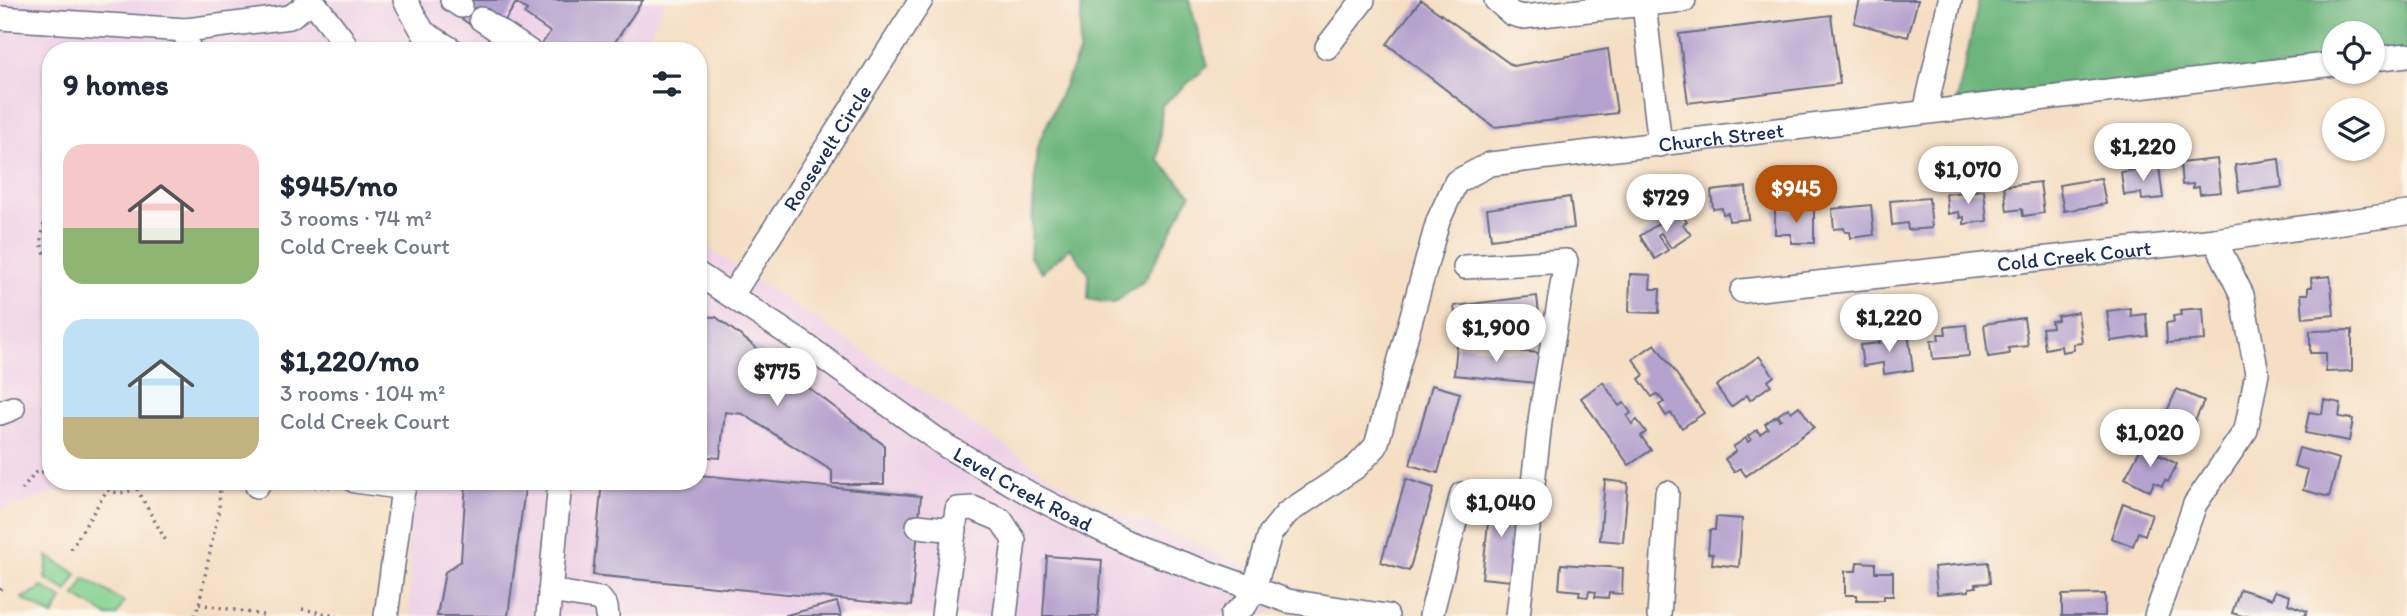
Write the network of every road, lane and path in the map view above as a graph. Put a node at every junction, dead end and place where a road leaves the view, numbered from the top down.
1 (405, 0) edge
2 (922, 0) edge
3 (1363, 0) edge
4 (1496, 0) edge
5 (1684, 0) edge
6 (1950, 0) edge
7 (312, 1) edge
8 (1644, 2) edge
9 (0, 18) edge
10 (481, 19) dead end
11 (187, 41) edge
12 (344, 42) edge
13 (439, 42) edge
14 (514, 42) edge
15 (1327, 47) dead end
16 (2407, 55) edge
17 (2385, 58) edge
18 (2322, 65) edge
19 (1925, 112) junction
20 (1660, 145) junction
21 (2407, 213) edge
22 (2215, 240) junction
23 (1465, 267) dead end
24 (707, 281) edge
25 (1742, 291) dead end
26 (732, 295) junction
27 (42, 472) edge
28 (22, 490) dead end
29 (107, 490) joint
30 (133, 490) edge
31 (138, 490) edge
32 (220, 490) edge
33 (403, 490) edge
34 (559, 490) edge
35 (1667, 492) dead end
36 (1462, 494) dead end
37 (918, 526) dead end
38 (955, 530) junction
39 (167, 543) dead end
40 (71, 549) dead end
41 (550, 591) junction
42 (1244, 603) edge
43 (199, 604) junction
44 (302, 609) dead end
45 (237, 613) edge
46 (263, 615) edge
47 (322, 615) edge
48 (195, 616) edge
49 (337, 616) edge
50 (386, 616) edge
51 (548, 616) edge
52 (607, 616) edge
53 (943, 616) edge
54 (1005, 616) edge
55 (1387, 616) edge
56 (1431, 616) edge
57 (1518, 616) edge
58 (1659, 616) edge
59 (2156, 616) edge

1 - 13 street
2 - 26 street, Roosevelt Circle
3 - 15 street
4 - 8 street
5 - 8 street
6 - 19 street
7 - 11 street
7 - 12 street
8 - 20 street
9 - 11 street
10 - 14 street
16 - 17 street
18 - 19 street, Church Street
19 - 20 street, Church Street
20 - 42 street, Church Street
21 - 22 street, Cold Creek Court
22 - 25 street, Cold Creek Court
22 - 59 street
23 - 57 street
24 - 26 street, Level Creek Road
26 - 42 street, Level Creek Road
27 - 28 path
29 - 30 path
29 - 40 path
31 - 39 path
32 - 43 path
33 - 50 street
34 - 41 street
35 - 58 street
36 - 56 street
37 - 38 street
38 - 53 street
38 - 54 street
41 - 51 street
41 - 52 street
42 - 55 street, Level Creek Road
43 - 45 path
43 - 48 path
44 - 47 path
45 - 46 path
47 - 49 path

